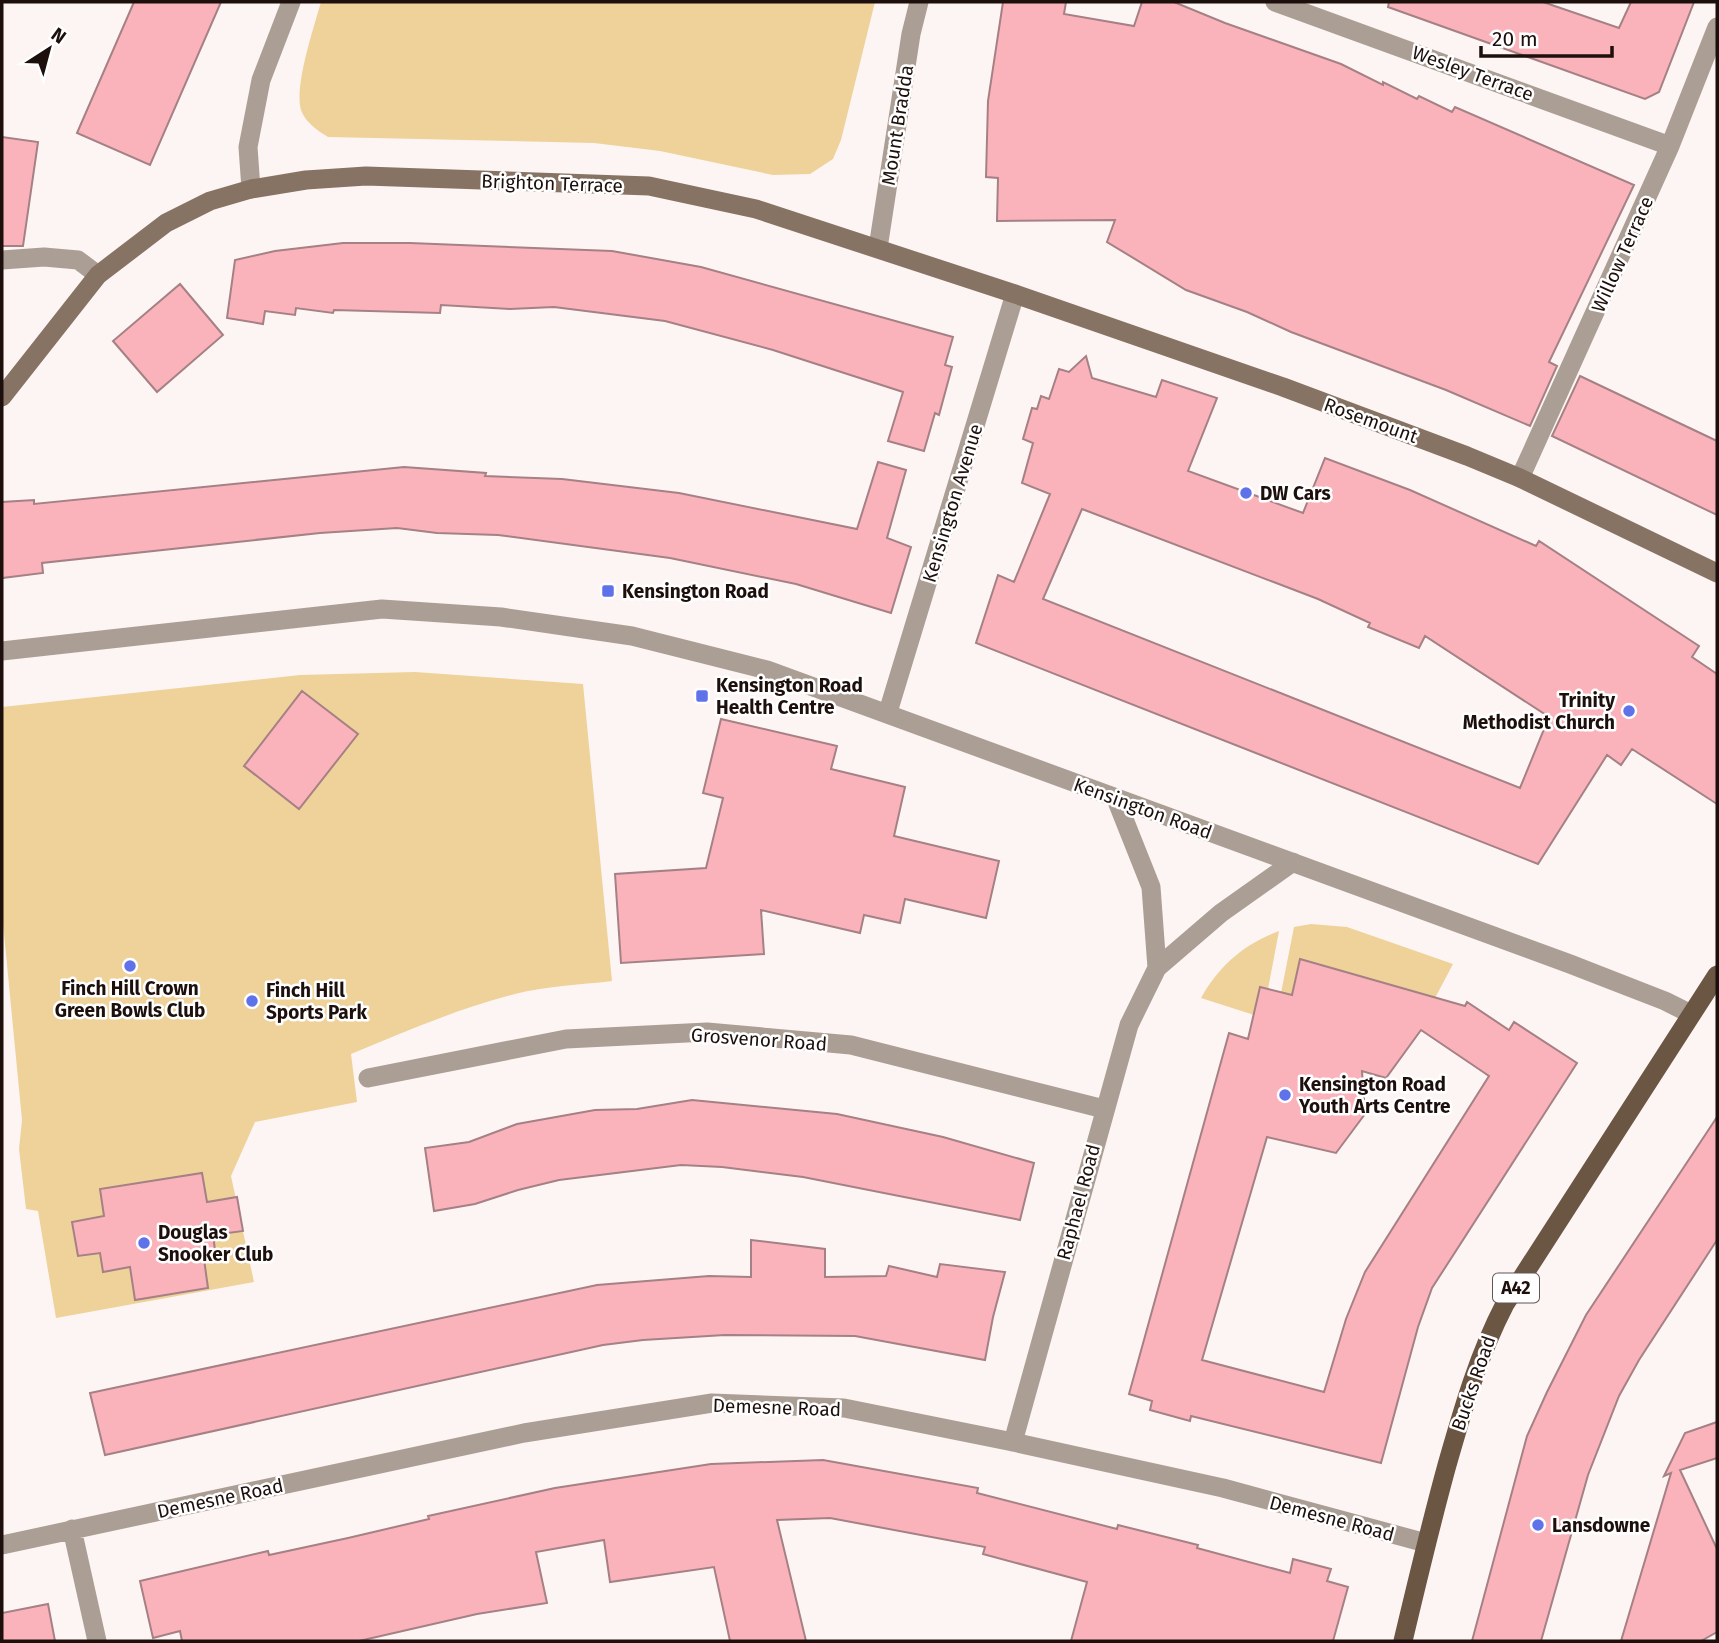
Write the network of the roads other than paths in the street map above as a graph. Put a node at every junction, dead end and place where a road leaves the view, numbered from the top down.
1 (291, 2) edge
2 (919, 2) edge
3 (1275, 2) edge
4 (1717, 27) edge
5 (1670, 146) junction
6 (251, 189) junction
7 (878, 248) junction
8 (2, 260) edge
9 (98, 275) junction
10 (1015, 294) junction
11 (2, 397) edge
12 (1520, 478) junction
13 (1717, 573) edge
14 (2, 651) edge
15 (888, 712) junction
16 (1116, 799) junction
17 (1293, 862) junction
18 (1157, 968) junction
19 (1717, 975) edge
20 (1691, 1014) junction
21 (368, 1078) dead end
22 (1104, 1109) junction
23 (1013, 1441) junction
24 (72, 1530) junction
25 (1426, 1543) junction
26 (2, 1545) edge
27 (97, 1641) edge
28 (1403, 1641) edge

1 - 6 street
2 - 7 street, Mount Bradda
3 - 5 street, Wesley Terrace
4 - 5 street, Willow Terrace
5 - 12 street, Willow Terrace
6 - 7 main road, Brighton Terrace
6 - 9 main road, Brighton Terrace
7 - 10 main road, Brighton Terrace
8 - 9 street
9 - 11 main road, Brighton Terrace
10 - 12 main road, Rosemount
10 - 15 street, Kensington Avenue
12 - 13 main road, Rosemount
14 - 15 street, Kensington Road
15 - 16 street, Kensington Road
16 - 17 street, Kensington Road
16 - 18 street
17 - 18 street, Raphael Road
17 - 20 street, Kensington Road
18 - 22 street, Raphael Road
19 - 20 main road, Bucks Road / A42
20 - 25 main road, Bucks Road / A42
21 - 22 street, Grosvenor Road
22 - 23 street, Raphael Road
23 - 24 street, Demesne Road
23 - 25 street, Demesne Road
24 - 26 street, Demesne Road
24 - 27 street
25 - 28 main road, Bucks Road / A42

